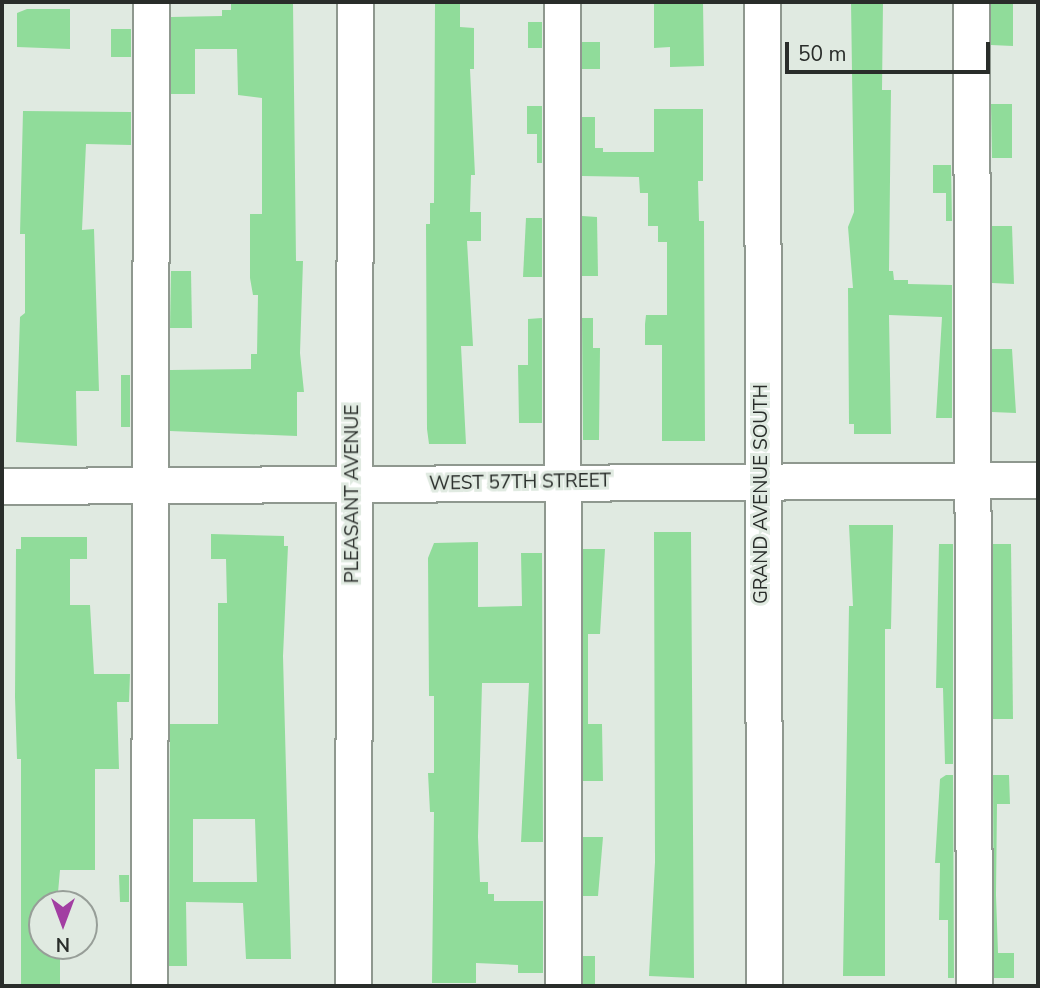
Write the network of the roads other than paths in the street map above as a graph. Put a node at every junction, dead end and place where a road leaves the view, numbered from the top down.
1 (151, 2) edge
2 (355, 2) edge
3 (562, 2) edge
4 (762, 2) edge
5 (971, 2) edge
6 (762, 480) junction
7 (1038, 480) edge
8 (975, 481) junction
9 (562, 482) junction
10 (151, 485) junction
11 (352, 485) junction
12 (2, 486) edge
13 (149, 986) edge
14 (353, 986) edge
15 (562, 986) edge
16 (764, 986) edge
17 (974, 986) edge

1 - 10 street
2 - 11 street, PLEASANT AVENUE
3 - 9 street
4 - 6 street, GRAND AVENUE SOUTH
5 - 8 street
6 - 8 street, WEST 57TH STREET
6 - 9 street, WEST 57TH STREET
6 - 16 street, GRAND AVENUE SOUTH
7 - 8 street, WEST 57TH STREET
8 - 17 street
9 - 11 street, WEST 57TH STREET
9 - 15 street
10 - 11 street, WEST 57TH STREET
10 - 12 street, WEST 57TH STREET
10 - 13 street
11 - 14 street, PLEASANT AVENUE

